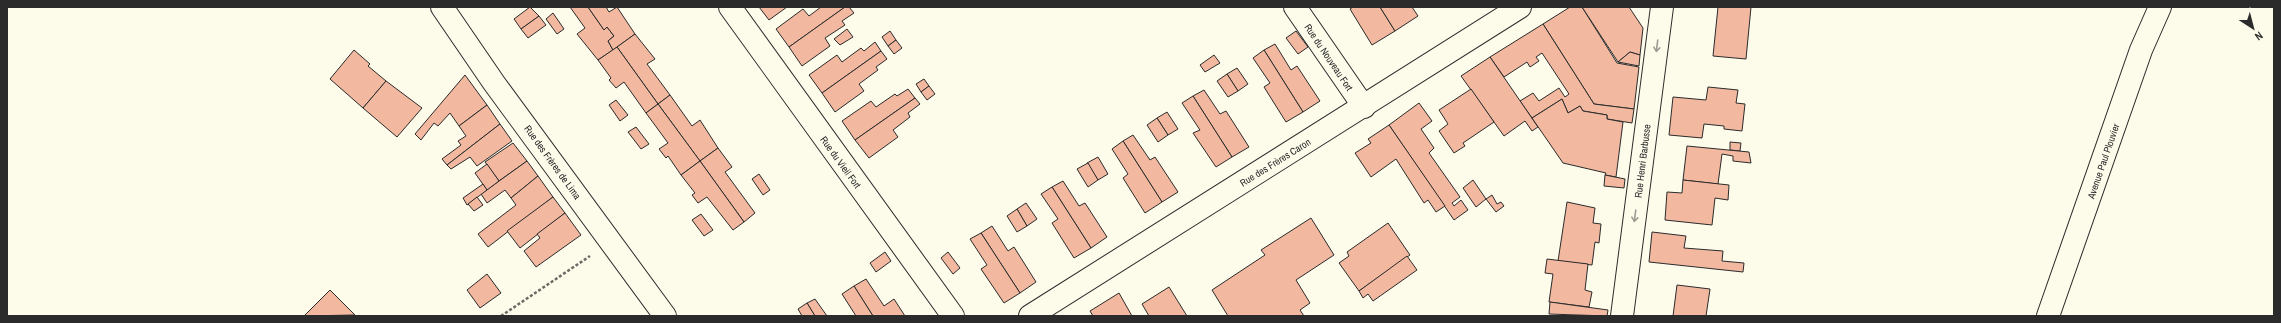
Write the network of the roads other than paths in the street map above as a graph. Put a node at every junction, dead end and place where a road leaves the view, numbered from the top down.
1 (442, 7) edge
2 (730, 7) edge
3 (1295, 7) edge
4 (1520, 7) edge
5 (1662, 7) edge
6 (2160, 7) edge
7 (1364, 107) junction
8 (2067, 262) junction
9 (665, 316) edge
10 (953, 316) edge
11 (1030, 316) edge
12 (1622, 316) edge
13 (2048, 316) edge
14 (2064, 316) edge

1 - 9 street, Rue des Frères de Lima
2 - 10 street, Rue du Vieil Fort
3 - 7 street, Rue du Nouveau Fort
4 - 7 street, Rue des Frères Caron
5 -> 12 street, Rue Henri Barbusse
6 - 8 street, Avenue Paul Plouvier
7 - 11 street, Rue des Frères Caron
8 - 13 street, Avenue Paul Plouvier
8 - 14 street

